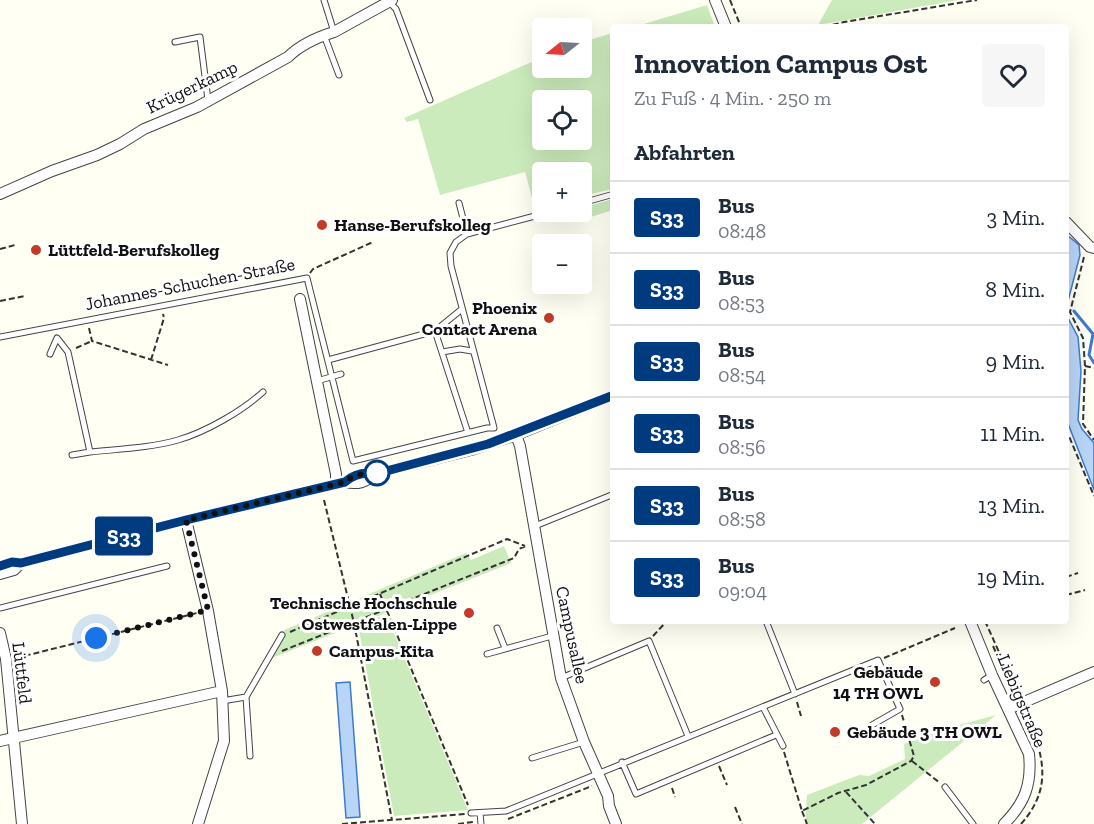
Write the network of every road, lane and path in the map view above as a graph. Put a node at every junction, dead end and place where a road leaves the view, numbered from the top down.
1 (324, 0) edge
2 (715, 0) edge
3 (730, 0) edge
4 (977, 0) edge
5 (391, 1) edge
6 (725, 24) edge
7 (740, 24) edge
8 (836, 24) edge
9 (329, 34) junction
10 (175, 42) dead end
11 (339, 75) dead end
12 (208, 100) junction
13 (430, 100) dead end
14 (0, 194) edge
15 (610, 195) edge
16 (592, 200) edge
17 (459, 203) dead end
18 (532, 217) edge
19 (1069, 225) edge
20 (467, 234) junction
21 (373, 242) dead end
22 (15, 245) dead end
23 (1092, 248) edge
24 (0, 249) edge
25 (307, 278) junction
26 (25, 296) dead end
27 (300, 299) dead end
28 (0, 301) edge
29 (462, 309) junction
30 (164, 318) dead end
31 (87, 320) junction
32 (55, 327) junction
33 (435, 331) junction
34 (0, 337) edge
35 (57, 338) junction
36 (92, 341) junction
37 (472, 351) junction
38 (68, 352) junction
39 (442, 352) junction
40 (50, 354) dead end
41 (151, 360) junction
42 (328, 360) junction
43 (168, 365) dead end
44 (1085, 366) junction
45 (1094, 368) edge
46 (342, 374) dead end
47 (332, 377) junction
48 (316, 381) junction
49 (263, 392) dead end
50 (610, 397) edge
51 (468, 433) junction
52 (516, 435) junction
53 (1069, 436) edge
54 (1094, 440) edge
55 (90, 453) junction
56 (72, 455) dead end
57 (341, 483) junction
58 (610, 496) edge
59 (1094, 496) edge
60 (324, 500) dead end
61 (186, 520) junction
62 (533, 526) junction
63 (531, 544) junction
64 (21, 563) junction
65 (0, 566) edge
66 (167, 566) dead end
67 (1076, 572) dead end
68 (0, 574) edge
69 (1069, 576) edge
70 (1083, 589) dead end
71 (380, 593) junction
72 (1069, 594) edge
73 (349, 607) junction
74 (0, 608) edge
75 (388, 609) junction
76 (208, 610) junction
77 (354, 623) junction
78 (663, 624) edge
79 (767, 624) edge
80 (971, 624) edge
81 (497, 628) dead end
82 (955, 628) dead end
83 (0, 633) edge
84 (282, 635) joint
85 (552, 636) junction
86 (649, 641) junction
87 (912, 647) junction
88 (506, 648) junction
89 (914, 651) dead end
90 (487, 654) dead end
91 (268, 657) junction
92 (6, 660) junction
93 (878, 660) junction
94 (1094, 672) edge
95 (561, 678) junction
96 (795, 694) junction
97 (222, 696) junction
98 (246, 697) junction
99 (763, 707) junction
100 (1008, 709) junction
101 (900, 710) junction
102 (801, 716) dead end
103 (872, 725) dead end
104 (776, 735) junction
105 (688, 736) junction
106 (13, 740) junction
107 (0, 741) edge
108 (584, 742) junction
109 (783, 746) joint
110 (250, 756) dead end
111 (532, 758) dead end
112 (717, 760) junction
113 (911, 761) junction
114 (622, 762) junction
115 (597, 772) junction
116 (669, 781) junction
117 (727, 785) dead end
118 (945, 787) joint
119 (846, 792) junction
120 (675, 797) dead end
121 (735, 807) dead end
122 (802, 811) junction
123 (471, 813) junction
124 (480, 813) junction
125 (392, 820) junction
126 (22, 824) edge
127 (198, 824) edge
128 (342, 824) edge
129 (481, 824) edge
130 (616, 824) edge
131 (742, 824) edge
132 (807, 824) edge
133 (875, 824) edge
134 (973, 824) edge
135 (1004, 824) edge

1 - 9 lane
2 - 6 street
3 - 7 path
4 - 8 path
5 - 9 street, Krügerkamp
5 - 13 lane
9 - 11 lane
9 - 12 street, Krügerkamp
10 - 12 lane
12 - 14 street, Krügerkamp
15 - 16 lane
17 - 20 lane
18 - 20 lane
19 - 23 street
20 - 29 lane
21 - 25 path
22 - 24 path
23 - 44 path
25 - 31 lane, Johannes-Schuchen-Straße
25 - 42 lane, Johannes-Schuchen-Straße
26 - 28 path
27 - 48 street, Johannes-Schuchen-Straße
29 - 33 lane
29 - 37 lane
30 - 41 path
31 - 32 lane, Johannes-Schuchen-Straße
31 - 36 path
32 - 34 lane, Johannes-Schuchen-Straße
32 - 35 lane
33 - 39 lane
33 - 42 lane
35 - 38 lane
35 - 40 lane
36 - 38 path
36 - 41 path
37 - 39 lane
37 - 51 lane
38 - 55 lane
39 - 51 lane
41 - 43 path
42 - 47 lane, Johannes-Schuchen-Straße
44 - 45 path
44 - 54 path
46 - 47 lane
47 - 48 lane
47 - 51 lane, Johannes-Schuchen-Straße
48 - 57 street, Johannes-Schuchen-Straße
49 - 55 lane
50 - 52 street
52 - 57 street
52 - 62 street, Campusallee
53 - 59 path
55 - 56 lane
57 - 61 street
58 - 62 lane
60 - 73 path
61 - 64 street
61 - 76 street
62 - 63 street, Campusallee
63 - 71 path
63 - 75 path
63 - 85 street, Campusallee
64 - 65 street
64 - 68 street
66 - 74 lane
67 - 69 path
70 - 72 path
71 - 73 path
71 - 75 path
73 - 77 path
73 - 84 path
75 - 77 path
75 - 123 path
76 - 92 path
76 - 97 street
77 - 91 path
77 - 125 path
78 - 86 path
79 - 96 lane
80 - 100 street, Liebigstraße
81 - 88 lane
82 - 87 path
83 - 92 street, Lüttfeld
84 - 91 lane
85 - 88 lane
85 - 95 street, Campusallee
86 - 95 lane
86 - 105 lane
87 - 89 path
87 - 93 path
88 - 90 lane
91 - 98 lane
92 - 106 street, Lüttfeld
93 - 96 lane
93 - 101 lane
94 - 100 street
95 - 108 street, Campusallee
96 - 99 lane
96 - 102 path
97 - 98 lane
97 - 106 street
97 - 127 street
98 - 110 lane
99 - 104 lane
99 - 105 lane
100 - 135 street, Liebigstraße
101 - 103 lane
101 - 113 path
104 - 109 lane
104 - 112 lane
105 - 114 lane
106 - 107 street
106 - 126 street, Lüttfeld
108 - 111 lane
108 - 115 street, Campusallee
109 - 122 path
112 - 116 lane
112 - 117 path
113 - 118 path
113 - 119 path
114 - 115 lane
114 - 116 lane
115 - 124 lane
115 - 130 street, Campusallee
116 - 120 path
118 - 134 lane
119 - 122 path
119 - 133 path
121 - 131 path
122 - 132 path
123 - 124 lane
123 - 125 path
124 - 129 lane
125 - 128 path

